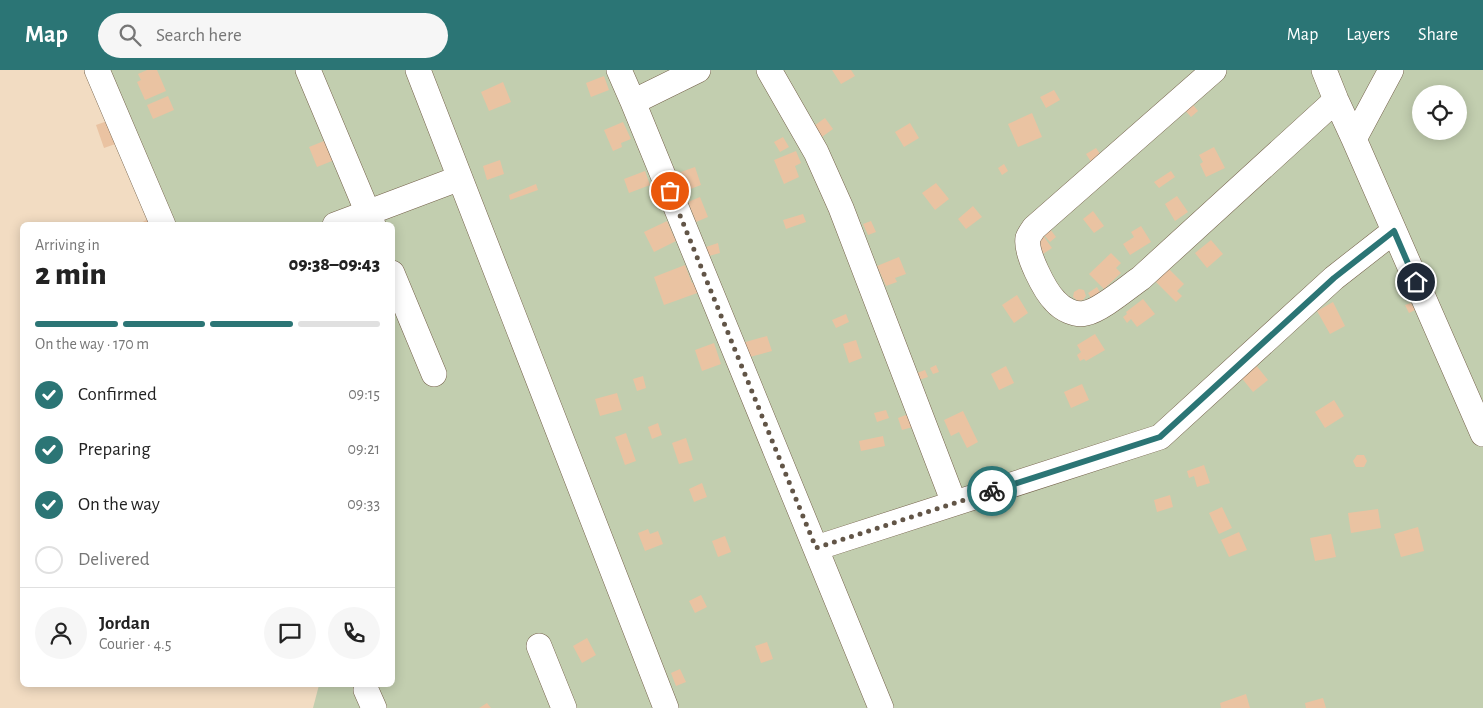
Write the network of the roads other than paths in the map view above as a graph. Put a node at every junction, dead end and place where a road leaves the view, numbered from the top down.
1 (97, 70) edge
2 (308, 70) edge
3 (418, 70) edge
4 (619, 70) edge
5 (698, 70) edge
6 (769, 70) edge
7 (1214, 70) edge
8 (1324, 70) edge
9 (1391, 70) edge
10 (1336, 100) junction
11 (633, 102) junction
12 (1354, 139) junction
13 (460, 178) junction
14 (370, 219) edge
15 (162, 222) edge
16 (352, 222) edge
17 (1394, 231) junction
18 (395, 280) edge
19 (434, 374) dead end
20 (1483, 434) edge
21 (954, 503) junction
22 (816, 548) junction
23 (540, 646) dead end
24 (564, 708) edge
25 (666, 708) edge
26 (881, 708) edge

1 - 15 lane
2 - 14 lane
3 - 13 lane
4 - 11 lane
5 - 11 lane
6 - 21 lane
7 - 10 lane
8 - 10 lane
9 - 12 lane
10 - 12 lane
11 - 22 lane
12 - 17 lane
13 - 14 lane
13 - 25 lane
14 - 16 lane
17 - 20 lane
17 - 21 lane
18 - 19 lane
21 - 22 lane
22 - 26 lane
23 - 24 lane

